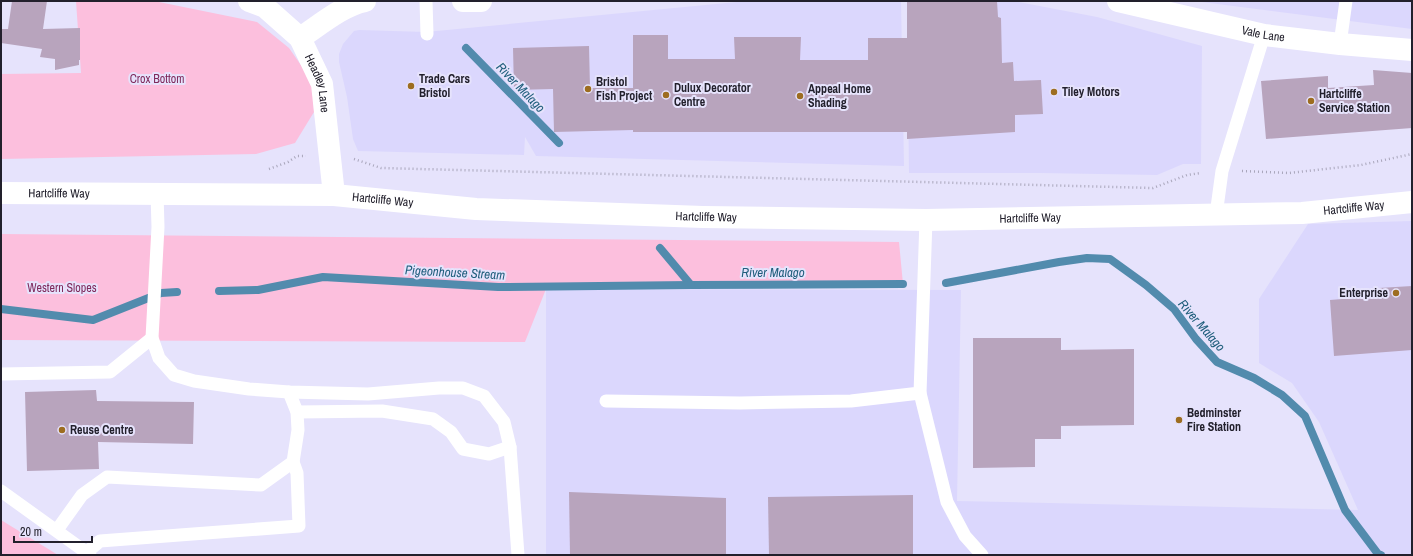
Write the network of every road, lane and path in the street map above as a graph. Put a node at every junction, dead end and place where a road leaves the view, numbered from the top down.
1 (249, 1) edge
2 (365, 1) edge
3 (426, 1) edge
4 (463, 1) edge
5 (480, 1) edge
6 (1118, 1) edge
7 (1346, 1) edge
8 (427, 34) dead end
9 (1264, 34) junction
10 (300, 38) junction
11 (1340, 44) junction
12 (1412, 50) edge
13 (1412, 154) edge
14 (329, 157) junction
15 (268, 169) dead end
16 (1222, 171) junction
17 (1, 193) edge
18 (157, 193) junction
19 (334, 195) junction
20 (1412, 202) edge
21 (1216, 215) junction
22 (926, 220) junction
23 (152, 338) junction
24 (1, 374) edge
25 (289, 392) junction
26 (920, 393) junction
27 (606, 401) dead end
28 (297, 412) junction
29 (510, 447) junction
30 (293, 462) junction
31 (1, 491) edge
32 (57, 530) junction
33 (88, 554) edge
34 (518, 555) edge
35 (982, 555) edge

1 - 10 main road, Headley Lane
2 - 10 main road
3 - 8 lane
4 - 5 main road
6 - 9 main road, Vale Lane
7 - 11 lane
9 - 11 main road, Vale Lane
9 - 16 lane
10 - 14 main road, Headley Lane
11 - 12 main road, Vale Lane
13 - 16 path
14 - 15 path
14 - 16 path
14 - 19 main road, Headley Lane
16 - 21 lane
17 - 18 main road, Hartcliffe Way
18 - 19 main road, Hartcliffe Way
18 - 23 lane
19 - 22 main road, Hartcliffe Way
20 - 21 main road, Hartcliffe Way
21 - 22 main road, Hartcliffe Way
22 - 26 lane
23 - 24 lane
23 - 25 lane
25 - 28 lane
25 - 29 lane
26 - 27 lane
26 - 35 lane
28 - 29 lane
28 - 30 lane
29 - 34 lane
30 - 32 lane
30 - 33 lane
31 - 32 lane
32 - 33 lane

